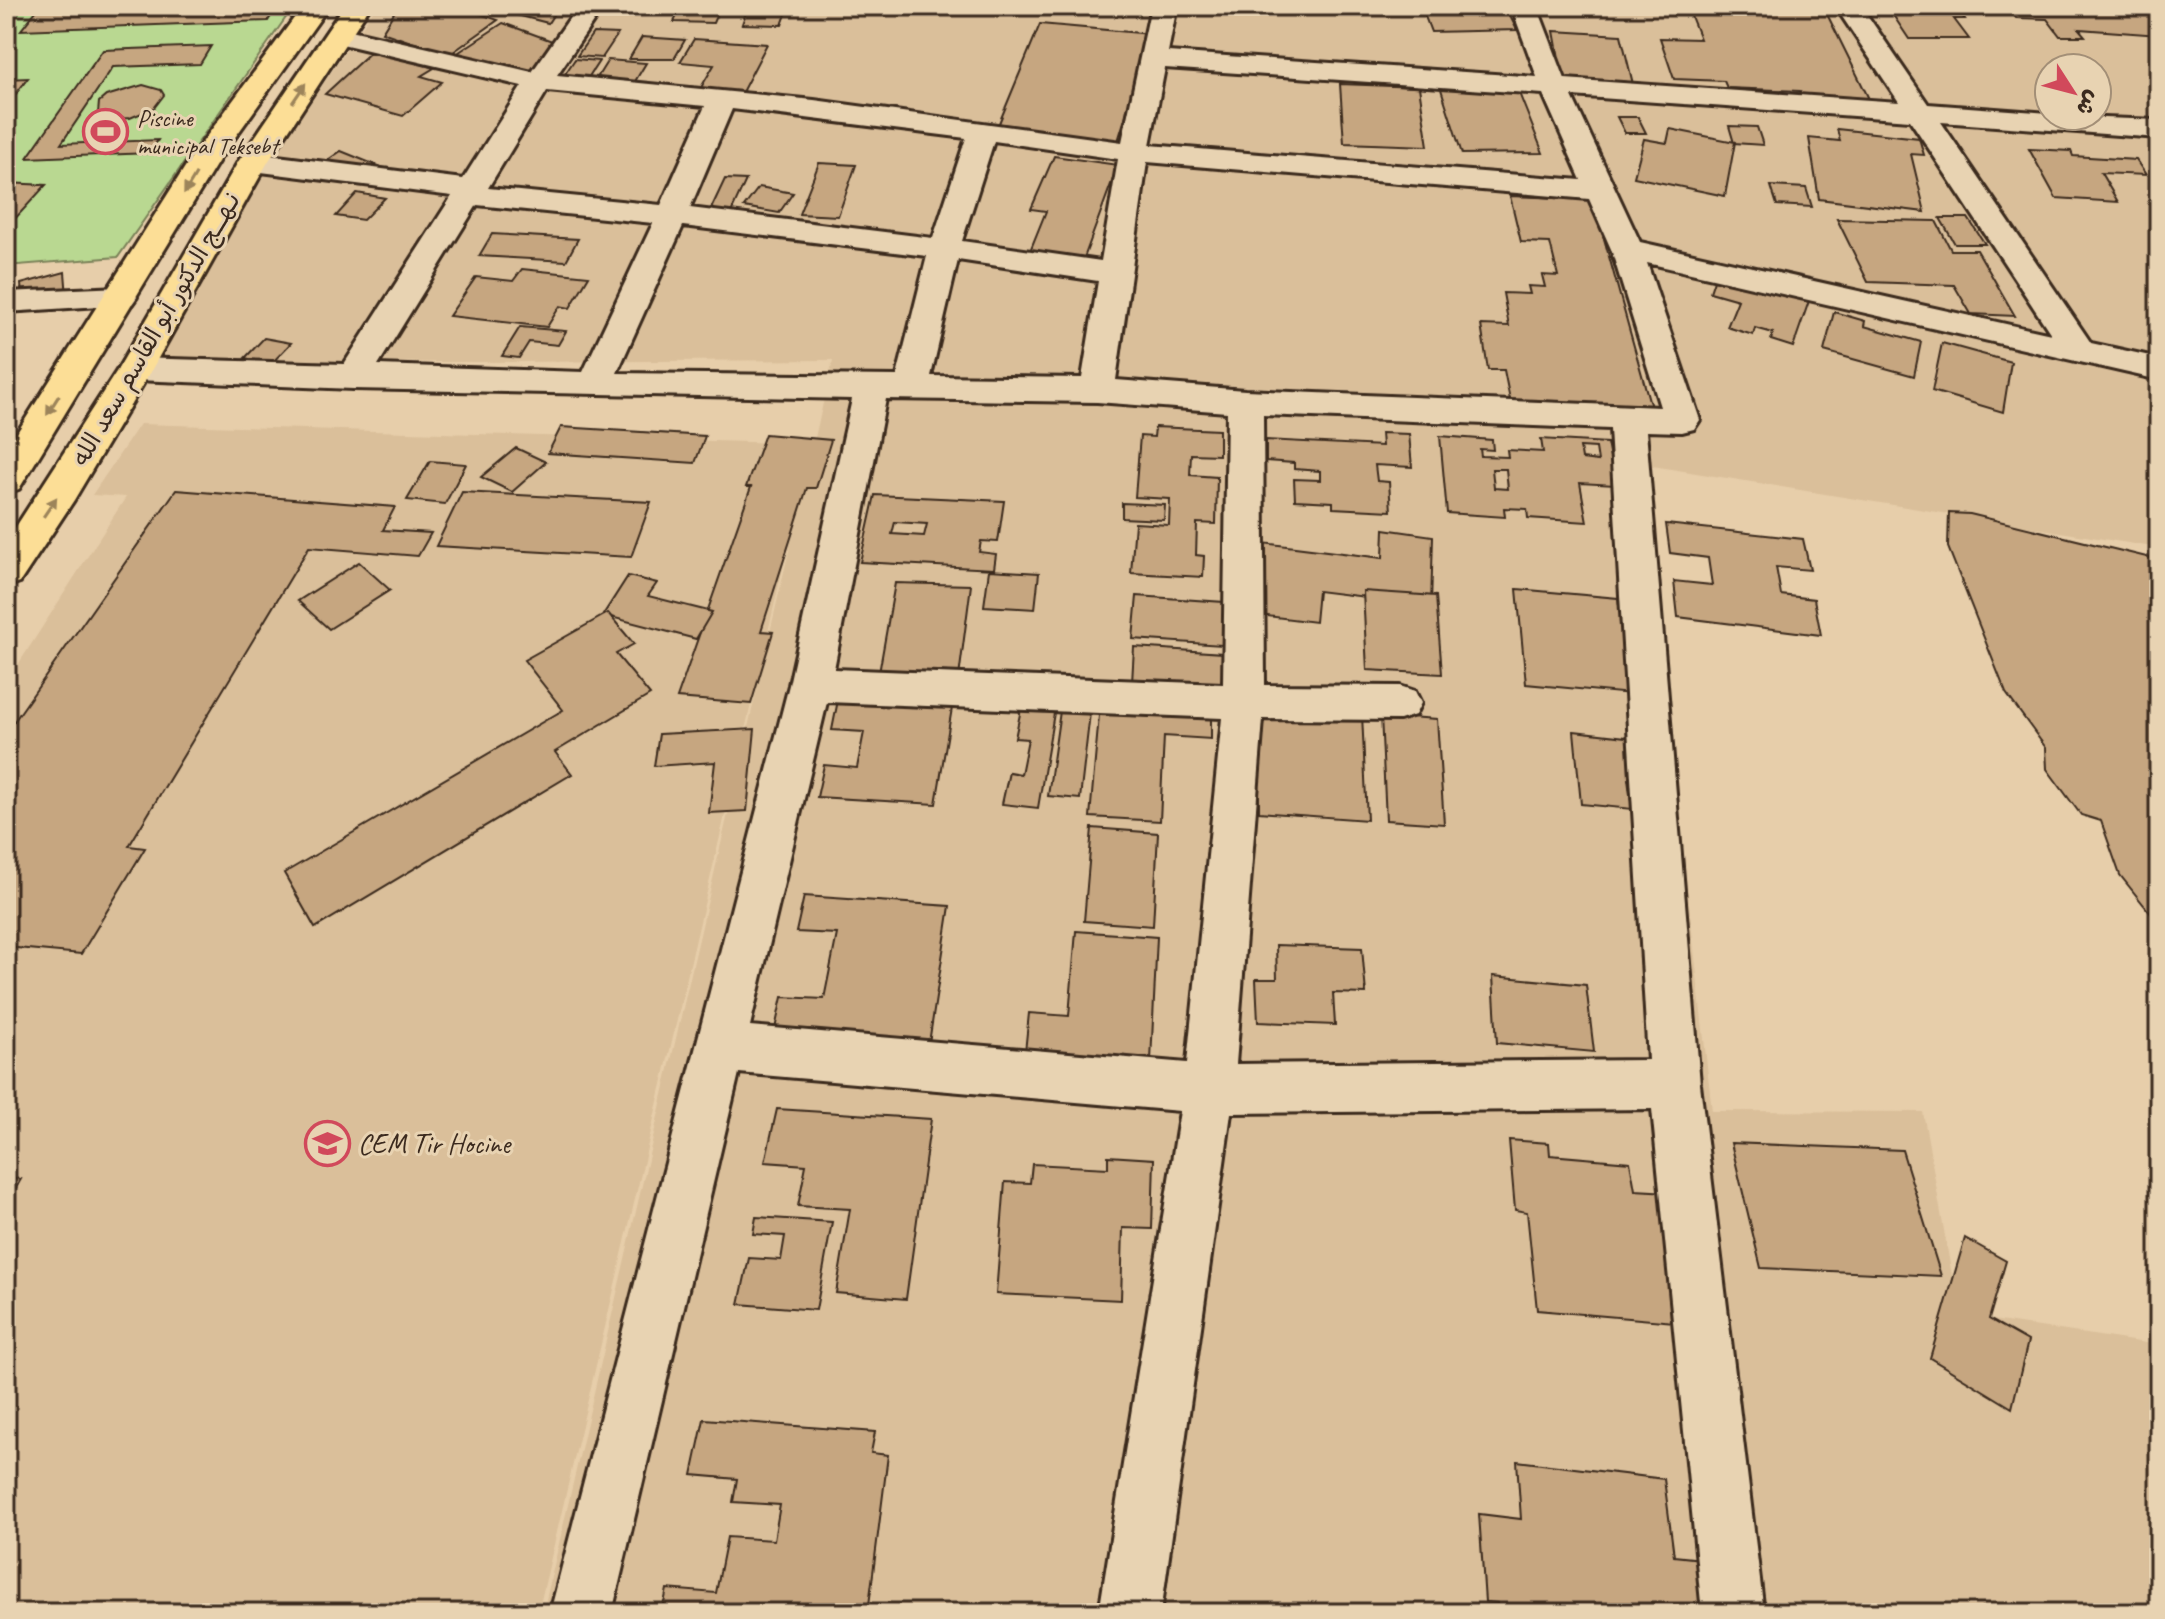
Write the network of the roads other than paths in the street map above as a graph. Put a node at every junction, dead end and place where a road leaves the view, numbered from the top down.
1 (316, 6) edge
2 (357, 6) edge
3 (591, 6) edge
4 (1164, 6) edge
5 (1524, 6) edge
6 (1848, 6) edge
7 (338, 35) junction
8 (1154, 59) junction
9 (539, 82) junction
10 (1554, 87) junction
11 (722, 99) junction
12 (1919, 111) junction
13 (2159, 129) edge
14 (983, 131) junction
15 (1134, 152) junction
16 (253, 162) junction
17 (1602, 191) junction
18 (470, 192) junction
19 (674, 214) junction
20 (945, 247) junction
21 (1627, 249) junction
22 (1113, 273) junction
23 (121, 297) junction
24 (6, 302) edge
25 (2079, 350) junction
26 (135, 369) junction
27 (2159, 369) edge
28 (353, 378) junction
29 (594, 384) junction
30 (891, 389) junction
31 (1097, 390) junction
32 (1245, 402) junction
33 (1627, 419) junction
34 (6, 480) edge
35 (6, 572) edge
36 (810, 685) junction
37 (1244, 702) junction
38 (1400, 703) dead end
39 (718, 1047) junction
40 (1675, 1084) junction
41 (1209, 1089) junction
42 (581, 1613) edge
43 (1130, 1613) edge
44 (1733, 1613) edge

1 -> 23 main road, نـهـــج الدكتور أبو القاسم سعد الله
2 - 7 main road, نـهـــج الدكتور أبو القاسم سعد الله
3 - 9 street
4 - 8 street
5 - 10 street
6 - 12 street
7 - 9 street
16 -> 7 main road, نـهـــج الدكتور أبو القاسم سعد الله
8 - 10 street
8 - 15 street
9 - 11 street
9 - 18 street
10 - 12 street
10 - 17 street
11 - 14 street
11 - 19 street
12 - 13 street
12 - 25 street
14 - 15 street
14 - 20 street
15 - 17 street
15 - 22 street
16 - 18 street
16 - 26 main road, نـهـــج الدكتور أبو القاسم سعد الله
17 - 21 street
18 - 19 street
18 - 28 street
19 - 20 street
19 - 29 street
20 - 22 street
20 - 30 street
21 - 25 street
21 - 33 street
22 - 31 street
23 - 24 street
23 -> 34 main road, نـهـــج الدكتور أبو القاسم سعد الله
25 - 27 street
26 - 28 street
35 -> 26 main road, نـهـــج الدكتور أبو القاسم سعد الله
28 - 29 street
29 - 30 street
30 - 31 street
30 - 36 street
31 - 32 street
32 - 33 street
32 - 37 street
33 - 40 street
36 - 37 street
36 - 39 street
37 - 38 street
37 - 41 street
39 - 41 street
39 - 42 street
40 - 41 street
40 - 44 street
41 - 43 street

